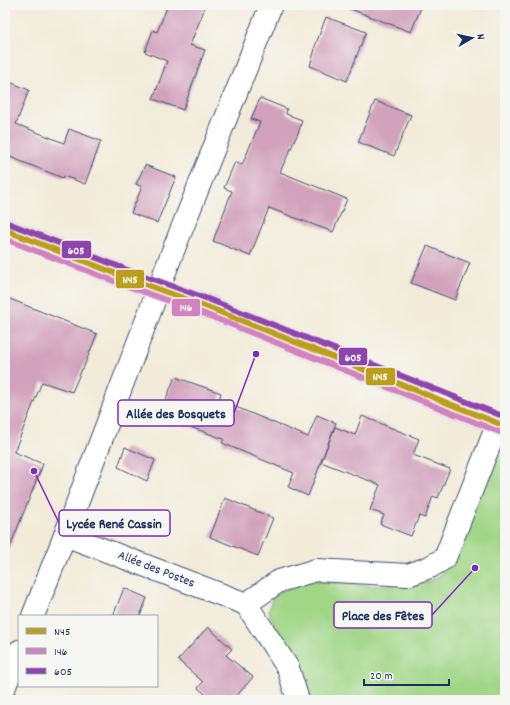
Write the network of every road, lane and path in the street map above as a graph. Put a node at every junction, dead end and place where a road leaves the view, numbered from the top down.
1 (271, 5) edge
2 (5, 230) edge
3 (158, 289) junction
4 (502, 425) edge
5 (65, 535) junction
6 (246, 604) junction
7 (33, 615) edge
8 (18, 654) edge
9 (5, 686) edge
10 (298, 700) edge

1 - 3 street
2 - 3 street
3 - 4 street
3 - 5 street
4 - 6 street
5 - 6 street, Allée des Postes
5 - 7 street
6 - 10 street
8 - 9 street

